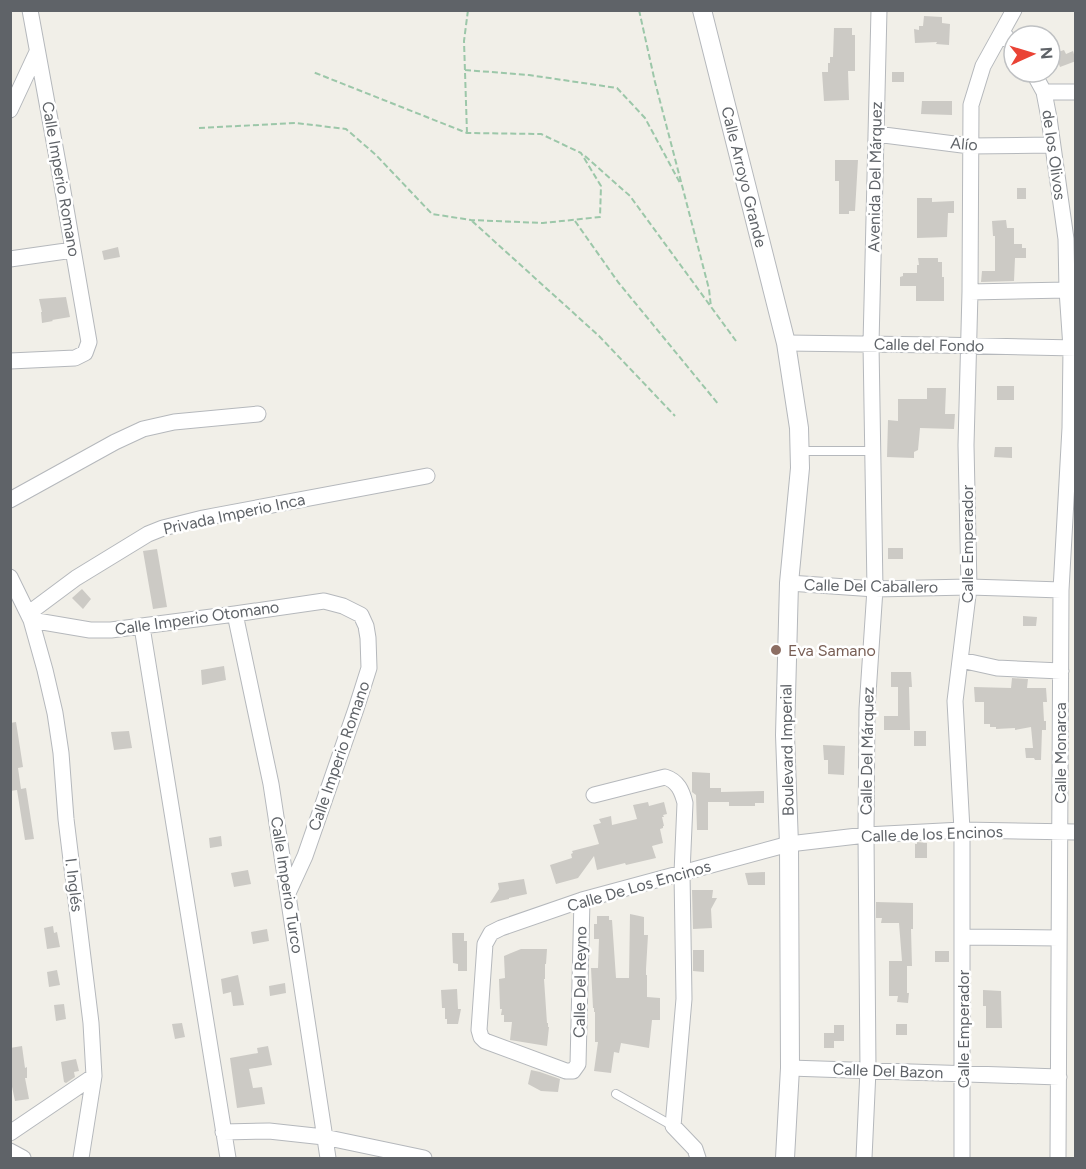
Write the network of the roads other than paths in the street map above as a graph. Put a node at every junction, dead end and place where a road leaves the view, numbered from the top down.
1 (30, 10) edge
2 (702, 10) edge
3 (879, 10) edge
4 (1014, 10) edge
5 (1006, 24) edge
6 (1002, 32) edge
7 (37, 52) junction
8 (1040, 84) edge
9 (1044, 92) junction
10 (1076, 92) edge
11 (10, 110) edge
12 (876, 134) junction
13 (1052, 145) junction
14 (970, 146) junction
15 (1071, 239) edge
16 (73, 250) junction
17 (10, 259) edge
18 (1067, 290) junction
19 (970, 292) junction
20 (786, 343) junction
21 (871, 344) junction
22 (969, 346) junction
23 (1073, 348) edge
24 (10, 362) edge
25 (258, 414) dead end
26 (800, 451) junction
27 (872, 451) junction
28 (427, 476) dead end
29 (10, 500) edge
30 (10, 577) edge
31 (789, 584) junction
32 (969, 587) junction
33 (875, 590) junction
34 (1061, 590) junction
35 (235, 614) junction
36 (360, 615) joint
37 (30, 617) junction
38 (142, 627) junction
39 (961, 660) junction
40 (1061, 671) junction
41 (594, 795) dead end
42 (962, 830) junction
43 (1059, 832) junction
44 (1076, 832) edge
45 (866, 834) junction
46 (789, 844) junction
47 (682, 873) junction
48 (288, 893) junction
49 (582, 900) junction
50 (963, 938) junction
51 (1059, 939) junction
52 (578, 1064) joint
53 (790, 1068) junction
54 (867, 1070) junction
55 (963, 1073) junction
56 (94, 1076) junction
57 (1059, 1077) junction
58 (616, 1094) dead end
59 (673, 1126) junction
60 (224, 1132) junction
61 (10, 1133) edge
62 (324, 1137) junction
63 (10, 1151) edge
64 (23, 1158) edge
65 (81, 1158) edge
66 (228, 1158) edge
67 (328, 1158) edge
68 (424, 1158) edge
69 (698, 1158) edge
70 (785, 1158) edge
71 (864, 1158) edge
72 (962, 1158) edge
73 (1058, 1158) edge

1 - 7 street, Calle Imperio Romano
2 - 20 street, Calle Arroyo Grande
3 - 12 street, Avenida Del Márquez
4 - 5 street, Calle Emperador
6 - 14 street, Calle Emperador
7 - 11 street, Calle Imperio Romano
7 - 16 street, Calle Imperio Romano
8 - 9 street, de los Olivos
9 - 10 street
9 - 13 street, de los Olivos
12 - 14 street, Alío
12 - 21 street, Avenida Del Márquez
13 - 14 street, Alío
13 - 15 street, de los Olivos
14 - 19 street, Calle Emperador
15 - 18 street, de los Olivos
16 - 17 street
16 - 24 street, Calle Imperio Romano
18 - 19 street
18 - 23 street, de los Olivos
19 - 22 street, Calle Emperador
20 - 21 street, Calle del Fondo
20 - 26 street, Boulevard Imperial
21 - 22 street, Calle del Fondo
21 - 27 street, Calle Del Márquez
22 - 23 street, Calle del Fondo
22 - 32 street, Calle Emperador
23 - 34 street, Calle Monarca
25 - 29 street
26 - 27 lane
26 - 31 street, Boulevard Imperial
27 - 33 street, Calle Del Márquez
28 - 37 street, Privada Imperio Inca
30 - 37 street
31 - 33 street, Calle Del Caballero
31 - 46 street, Boulevard Imperial
32 - 33 street, Calle Del Caballero
32 - 34 street, Calle Del Caballero
32 - 39 street, Calle Emperador
33 - 45 street, Calle Del Márquez
34 - 40 street, Calle Monarca
35 - 36 street, Calle Imperio Otomano
35 - 38 street, Calle Imperio Otomano
35 - 48 street, Calle Imperio Turco
36 - 48 street, Calle Imperio Romano
37 - 38 street, Calle Imperio Otomano
37 - 56 street, I. Inglés
38 - 60 street
39 - 40 street
39 - 42 street, Calle Emperador
40 - 43 street, Calle Monarca
41 - 47 street
42 - 43 street, Calle de los Encinos
42 - 45 street, Calle de los Encinos
42 - 50 street, Calle Emperador
43 - 44 street, Calle de los Encinos
43 - 51 street, Calle Monarca
45 - 46 street, Calle de los Encinos
45 - 54 street, Calle Del Márquez
46 - 47 street, Calle De Los Encinos
46 - 53 street, Boulevard Imperial
47 - 49 street, Calle De Los Encinos
47 - 59 street
48 - 62 street, Calle Imperio Turco
49 - 52 street, Calle Del Reyno
49 - 52 street, Calle De Los Encinos
50 - 51 street
50 - 55 street, Calle Emperador
51 - 57 street, Calle Monarca
53 - 54 street, Calle Del Bazon
53 - 70 street, Boulevard Imperial
54 - 55 street, Calle Del Bazon
54 - 71 street, Calle Del Márquez
55 - 57 street, Calle Del Bazon
55 - 72 street, Calle Emperador
56 - 61 street
56 - 65 street, I. Inglés
57 - 73 street, Calle Monarca
58 - 59 lane
59 - 69 street
60 - 62 street
60 - 66 street
62 - 67 street, Calle Imperio Turco
62 - 68 street
63 - 64 street

